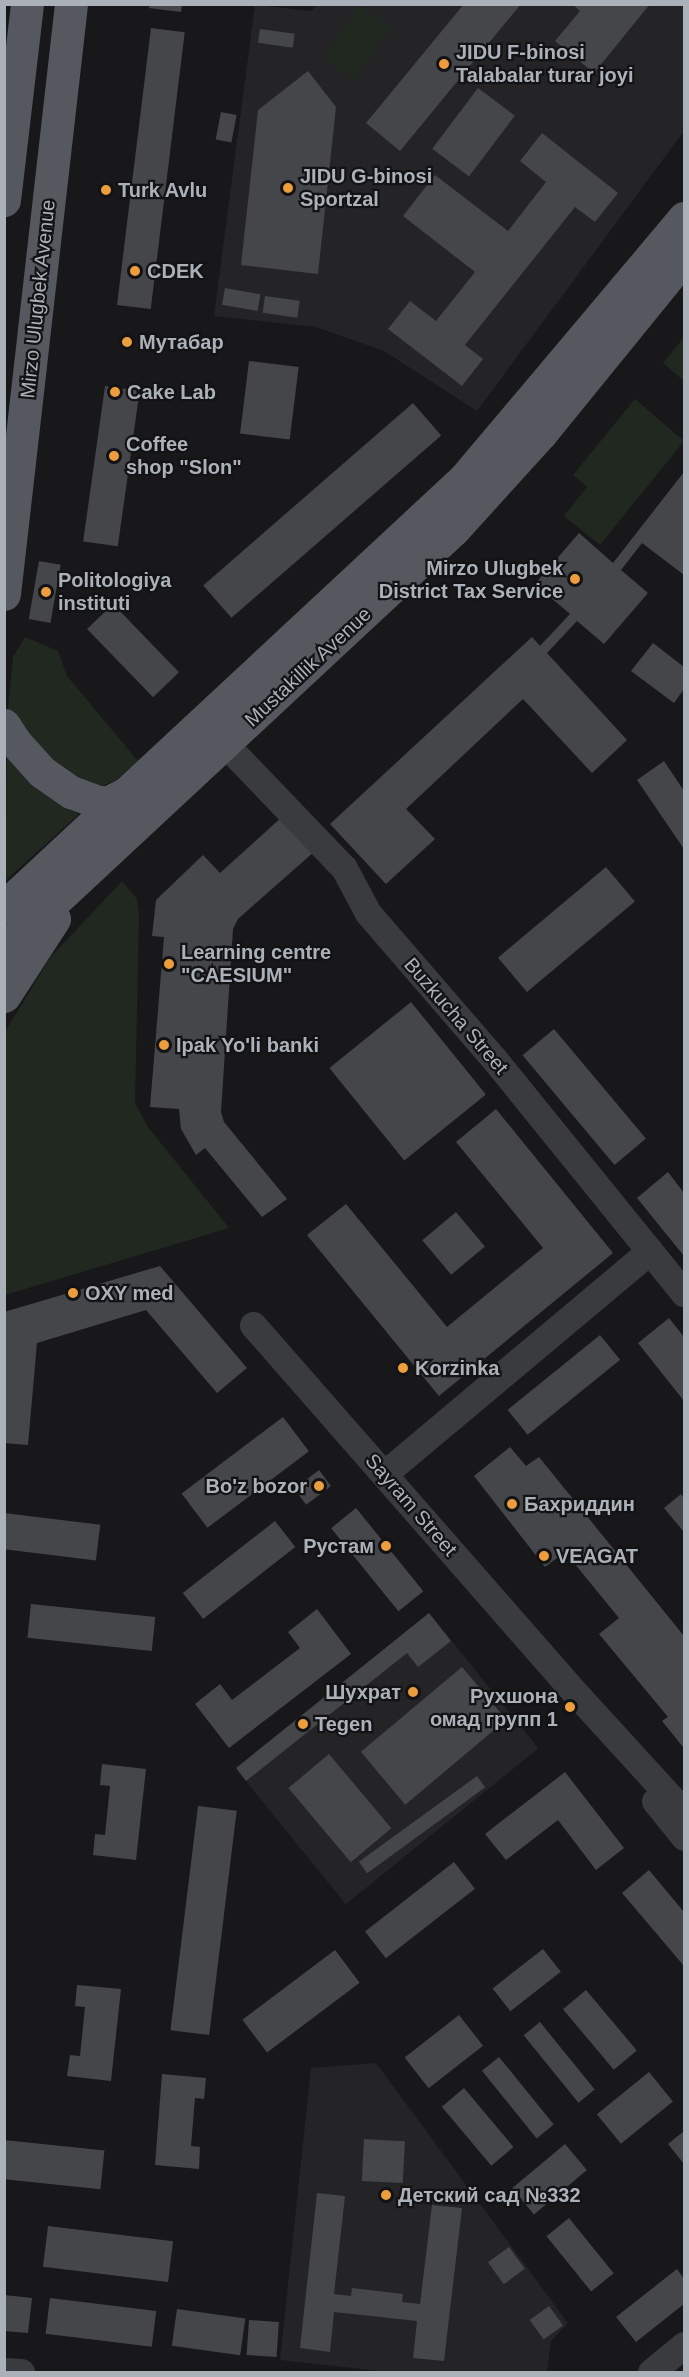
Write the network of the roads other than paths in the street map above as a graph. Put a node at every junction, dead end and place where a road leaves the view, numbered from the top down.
1 (27, 4) edge
2 (71, 4) edge
3 (4, 200) edge
4 (684, 218) edge
5 (684, 257) edge
6 (17, 364) edge
7 (4, 594) edge
8 (4, 725) edge
9 (225, 744) junction
10 (129, 792) junction
11 (83, 875) junction
12 (4, 907) edge
13 (4, 948) edge
14 (4, 996) edge
15 (650, 1251) junction
16 (684, 1293) edge
17 (253, 1325) dead end
18 (384, 1474) junction
19 (668, 1788) edge
20 (684, 1812) edge
21 (684, 1837) edge
22 (684, 2345) edge
23 (4, 2371) edge
24 (21, 2373) edge
25 (651, 2373) edge

1 - 3 main road
2 - 6 main road, Mirzo Ulugbek Avenue
4 - 10 main road, Mustakillik Avenue
5 - 9 main road, Mustakillik Avenue
6 - 7 main road, Mirzo Ulugbek Avenue
8 - 10 main road
9 - 11 main road, Mustakillik Avenue
9 - 15 street, Buzkucha Street
10 - 12 main road, Mustakillik Avenue
11 - 13 main road, Mustakillik Avenue
11 - 14 main road
15 - 16 street, Buzkucha Street
15 - 18 street
17 - 18 street, Sayram Street
18 - 19 street, Sayram Street
19 - 20 street, Sayram Street
19 - 21 street, Sayram Street
22 - 25 street
23 - 24 street

